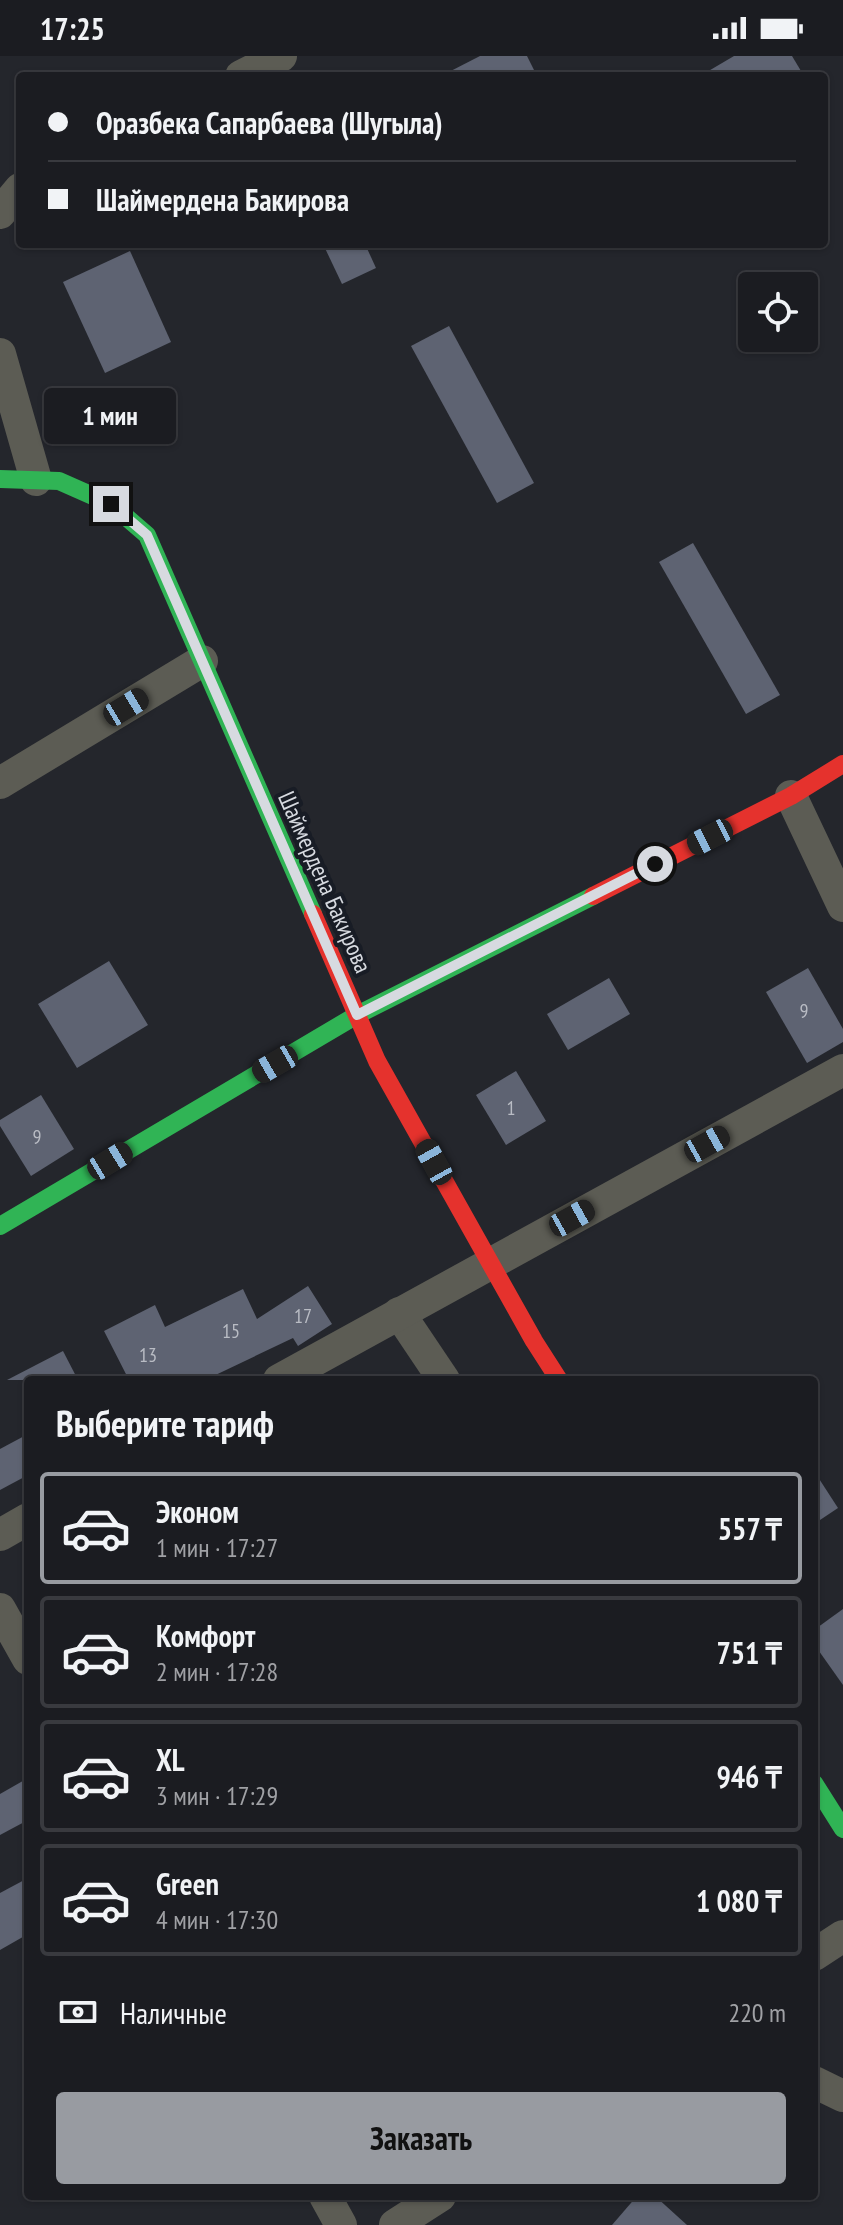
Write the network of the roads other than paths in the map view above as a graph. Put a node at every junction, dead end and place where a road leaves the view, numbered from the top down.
1 (281, 56) edge
2 (249, 72) edge
3 (16, 194) edge
4 (0, 213) edge
5 (0, 354) edge
6 (0, 479) edge
7 (36, 480) junction
8 (202, 661) junction
9 (843, 764) edge
10 (0, 783) edge
11 (791, 796) junction
12 (843, 906) edge
13 (357, 1015) junction
14 (843, 1070) edge
15 (0, 1226) edge
16 (490, 1262) junction
17 (399, 1313) junction
18 (286, 1376) edge
19 (441, 1376) edge
20 (557, 1376) edge
21 (24, 1521) edge
22 (0, 1535) edge
23 (0, 1609) edge
24 (24, 1652) edge
25 (818, 1789) edge
26 (843, 1829) edge
27 (843, 1936) edge
28 (818, 1952) edge
29 (818, 2084) edge
30 (843, 2096) edge
31 (327, 2200) edge
32 (434, 2200) edge
33 (341, 2225) edge
34 (395, 2225) edge

1 - 2 street
3 - 4 street
5 - 7 street
6 - 7 street, Шаймердена Бакирова
7 - 8 street, Шаймердена Бакирова
8 - 10 street
8 - 13 street, Шаймердена Бакирова
9 - 11 street
11 - 12 street
11 - 13 street
13 - 15 street
13 - 16 street, Шаймердена Бакирова
14 - 16 street
16 - 17 street
16 - 20 street, Шаймердена Бакирова
17 - 18 street
17 - 19 street
21 - 22 street
23 - 24 street
25 - 26 street
27 - 28 street
29 - 30 street
31 - 33 street
32 - 34 street

